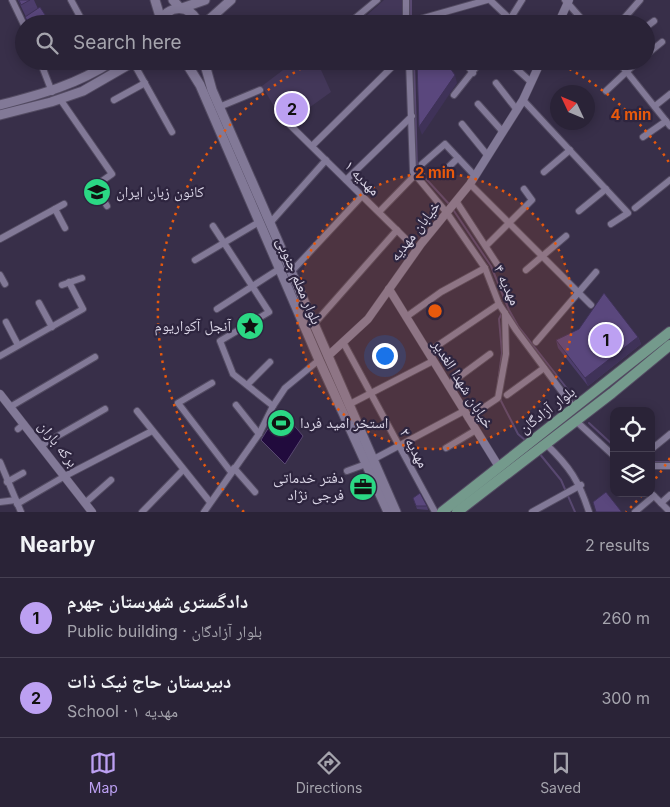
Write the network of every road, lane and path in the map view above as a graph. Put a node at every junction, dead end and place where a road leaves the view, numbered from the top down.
1 (12, 0) edge
2 (71, 0) edge
3 (155, 0) edge
4 (172, 0) edge
5 (205, 0) edge
6 (378, 0) edge
7 (406, 0) edge
8 (489, 0) edge
9 (522, 0) edge
10 (640, 0) edge
11 (226, 1) edge
12 (567, 1) edge
13 (181, 8) junction
14 (19, 15) edge
15 (79, 15) edge
16 (158, 15) edge
17 (165, 15) edge
18 (192, 15) edge
19 (213, 15) edge
20 (359, 15) edge
21 (406, 15) edge
22 (437, 15) edge
23 (503, 15) edge
24 (513, 15) edge
25 (562, 15) edge
26 (579, 15) edge
27 (627, 15) edge
28 (662, 42) dead end
29 (655, 48) edge
30 (43, 70) edge
31 (96, 70) edge
32 (119, 70) edge
33 (138, 70) edge
34 (191, 70) edge
35 (207, 70) edge
36 (389, 70) edge
37 (409, 70) edge
38 (471, 70) edge
39 (475, 70) edge
40 (518, 70) edge
41 (537, 70) edge
42 (627, 71) joint
43 (473, 73) junction
44 (531, 82) junction
45 (145, 83) junction
46 (496, 83) dead end
47 (260, 90) dead end
48 (606, 91) dead end
49 (52, 92) junction
50 (670, 94) edge
51 (454, 95) dead end
52 (60, 99) junction
53 (114, 100) dead end
54 (523, 100) junction
55 (478, 104) dead end
56 (0, 106) edge
57 (655, 106) junction
58 (220, 107) junction
59 (517, 110) junction
60 (0, 116) edge
61 (412, 116) junction
62 (668, 123) edge
63 (462, 124) dead end
64 (290, 125) dead end
65 (172, 132) dead end
66 (503, 132) junction
67 (643, 137) dead end
68 (312, 146) junction
69 (570, 150) junction
70 (488, 156) junction
71 (458, 158) junction
72 (326, 160) junction
73 (422, 164) dead end
74 (544, 172) dead end
75 (416, 174) junction
76 (439, 176) dead end
77 (475, 176) junction
78 (346, 180) junction
79 (670, 180) edge
80 (470, 184) junction
81 (606, 189) junction
82 (524, 190) dead end
83 (362, 196) junction
84 (456, 201) junction
85 (64, 204) dead end
86 (107, 206) dead end
87 (635, 208) dead end
88 (55, 209) junction
89 (579, 211) dead end
90 (379, 212) junction
91 (447, 213) junction
92 (259, 222) junction
93 (270, 223) junction
94 (508, 223) junction
95 (611, 224) dead end
96 (213, 226) dead end
97 (65, 228) dead end
98 (397, 230) junction
99 (566, 236) dead end
100 (0, 239) edge
101 (224, 241) junction
102 (486, 246) junction
103 (417, 250) junction
104 (542, 256) junction
105 (195, 260) dead end
106 (497, 264) dead end
107 (485, 268) junction
108 (279, 269) junction
109 (526, 270) dead end
110 (291, 272) junction
111 (596, 272) dead end
112 (0, 275) edge
113 (82, 278) dead end
114 (5, 284) dead end
115 (251, 286) junction
116 (389, 289) junction
117 (579, 293) junction
118 (39, 303) dead end
119 (499, 304) junction
120 (591, 305) dead end
121 (217, 309) dead end
122 (269, 312) junction
123 (505, 312) junction
124 (406, 317) junction
125 (273, 320) dead end
126 (6, 322) dead end
127 (314, 324) junction
128 (52, 326) junction
129 (670, 332) edge
130 (343, 342) junction
131 (536, 342) dead end
132 (18, 345) junction
133 (670, 345) edge
134 (428, 352) junction
135 (490, 354) dead end
136 (0, 356) edge
137 (328, 356) junction
138 (95, 358) dead end
139 (319, 360) junction
140 (433, 361) junction
141 (270, 362) dead end
142 (544, 368) junction
143 (212, 383) dead end
144 (248, 384) junction
145 (448, 385) junction
146 (370, 393) junction
147 (0, 394) edge
148 (507, 395) dead end
149 (350, 404) junction
150 (10, 406) junction
151 (236, 406) dead end
152 (273, 406) junction
153 (574, 408) junction
154 (105, 409) dead end
155 (136, 411) dead end
156 (466, 415) junction
157 (576, 421) junction
158 (354, 426) junction
159 (476, 430) junction
160 (152, 431) junction
161 (259, 434) junction
162 (670, 434) edge
163 (546, 444) junction
164 (42, 445) junction
165 (398, 446) junction
166 (655, 446) edge
167 (446, 448) dead end
168 (610, 452) edge
169 (0, 462) edge
170 (370, 462) junction
171 (655, 466) edge
172 (670, 466) edge
173 (499, 468) junction
174 (183, 470) junction
175 (233, 470) junction
176 (347, 471) dead end
177 (23, 473) dead end
178 (65, 476) junction
179 (111, 480) dead end
180 (7, 482) junction
181 (581, 485) junction
182 (255, 492) dead end
183 (670, 495) edge
184 (655, 496) edge
185 (650, 497) edge
186 (0, 502) edge
187 (17, 502) junction
188 (210, 502) junction
189 (85, 503) junction
190 (661, 503) junction
191 (21, 512) edge
192 (92, 512) edge
193 (142, 512) edge
194 (204, 512) edge
195 (388, 512) edge
196 (396, 512) edge
197 (435, 512) edge
198 (442, 512) edge
199 (457, 512) edge
200 (532, 512) edge
201 (590, 512) edge
202 (635, 512) edge
203 (670, 512) edge

1 - 14 street
2 - 15 street
3 - 16 main road
4 - 13 main road
5 - 13 main road
6 - 20 street
7 - 21 street
8 - 22 street
8 - 23 street
9 - 24 street
10 - 27 street
11 - 19 main road
12 - 25 street
12 - 26 street
13 - 17 main road
13 - 18 main road
28 - 29 street
30 - 49 street
31 - 49 main road
32 - 52 main road
33 - 45 street
34 - 92 main road, بلوار معلم جنوبی
35 - 58 main road, بلوار معلم جنوبی
36 - 68 street
37 - 61 street
38 - 43 street
39 - 43 street
40 - 44 street
41 - 44 street, خیابان مهدیه
42 - 48 street
42 - 57 street
43 - 51 street
44 - 54 street, خیابان مهدیه
45 - 53 street
45 - 65 street
46 - 59 street
47 - 58 street
49 - 56 main road
50 - 57 street
52 - 60 main road
52 - 86 street
54 - 59 street, خیابان مهدیه
54 - 69 street
55 - 66 street
57 - 62 street
58 - 93 main road, بلوار معلم جنوبی
59 - 66 street, خیابان مهدیه
61 - 75 street
61 - 78 street
62 - 67 street
63 - 70 street
64 - 68 street, مهدیه ۱
66 - 70 street, خیابان مهدیه
68 - 72 street, مهدیه ۱
69 - 74 street
69 - 81 street
70 - 77 street, خیابان مهدیه
71 - 73 street
71 - 76 street
71 - 77 street
72 - 78 street, مهدیه ۱
72 - 93 street
75 - 90 street
75 - 91 street, مهدیه ۴
77 - 80 street, خیابان مهدیه
78 - 83 street, مهدیه ۱
79 - 87 street
80 - 84 street, خیابان مهدیه
80 - 94 street
81 - 89 street
81 - 95 street
82 - 94 street
83 - 90 street, مهدیه ۱
83 - 110 street
84 - 91 street, خیابان مهدیه
84 - 102 street
85 - 88 street
88 - 97 street
88 - 100 street
90 - 98 street, مهدیه ۱
91 - 103 street, خیابان مهدیه
91 - 107 street, مهدیه ۴
92 - 101 street
92 - 108 main road, بلوار معلم جنوبی
93 - 110 main road, بلوار معلم جنوبی
94 - 102 street
94 - 104 street
96 - 101 street
98 - 103 street, مهدیه ۱
98 - 127 street
99 - 104 street
101 - 105 street
101 - 115 street
102 - 106 street
103 - 116 street, خیابان مهدیه
104 - 109 street
104 - 117 street
107 - 119 street, مهدیه ۴
107 - 124 street
108 - 115 street
108 - 139 main road, بلوار معلم جنوبی
110 - 127 main road, بلوار معلم جنوبی
111 - 117 street
112 - 114 street
113 - 128 street
115 - 121 street
115 - 122 street
116 - 124 street, خیابان شهدا الغدیر
116 - 130 street, خیابان مهدیه
117 - 120 street
117 - 131 street
118 - 128 street
119 - 123 street, مهدیه ۴
119 - 134 street
122 - 125 street
122 - 144 street
123 - 142 street, مهدیه ۴
123 - 156 street
124 - 134 street, خیابان شهدا الغدیر
126 - 132 street
127 - 137 main road, بلوار معلم جنوبی
128 - 132 street
129 - 153 main road, بلوار آزادگان
130 - 137 street, خیابان مهدیه
130 - 146 street, مهدیه ۲
132 - 136 street
133 - 157 main road, بلوار آزادگان
134 - 140 street, خیابان شهدا الغدیر
135 - 145 street
137 - 149 main road, بلوار معلم جنوبی
138 - 150 street
139 - 152 street
139 - 158 main road, بلوار معلم جنوبی
140 - 145 street, خیابان شهدا الغدیر
140 - 146 street
141 - 144 street
142 - 148 street
142 - 153 street, مهدیه ۴
143 - 175 street
144 - 152 street
145 - 156 street, خیابان شهدا الغدیر
146 - 149 street
146 - 165 street, مهدیه ۲
147 - 150 street, برکه باران
149 - 158 main road, بلوار معلم جنوبی
150 - 164 street, برکه باران
151 - 161 street
152 - 161 street
153 - 173 main road, بلوار آزادگان
154 - 164 street
155 - 160 street
156 - 159 street, خیابان شهدا الغدیر
156 - 165 street
157 - 163 main road, بلوار آزادگان
157 - 168 street
158 - 170 main road, بلوار معلم جنوبی
159 - 167 street
159 - 173 street, خیابان شهدا الغدیر
160 - 174 street
160 - 178 street
161 - 175 street
162 - 166 street
163 - 181 street
163 - 199 main road, بلوار آزادگان
164 - 178 street, برکه باران
165 - 170 street
165 - 197 street, مهدیه ۲
169 - 180 street
170 - 176 street
170 - 195 main road, بلوار معلم جنوبی
170 - 196 main road, بلوار معلم جنوبی
171 - 172 street
173 - 198 main road, بلوار آزادگان
174 - 188 street
174 - 193 street
175 - 182 street
175 - 188 street
177 - 180 street
178 - 187 street
178 - 189 street, برکه باران
179 - 189 street
180 - 187 street
181 - 200 street
181 - 201 street
183 - 190 street
184 - 190 street
185 - 202 street
186 - 187 street
187 - 191 street
188 - 194 street
189 - 192 street, برکه باران
190 - 203 street

